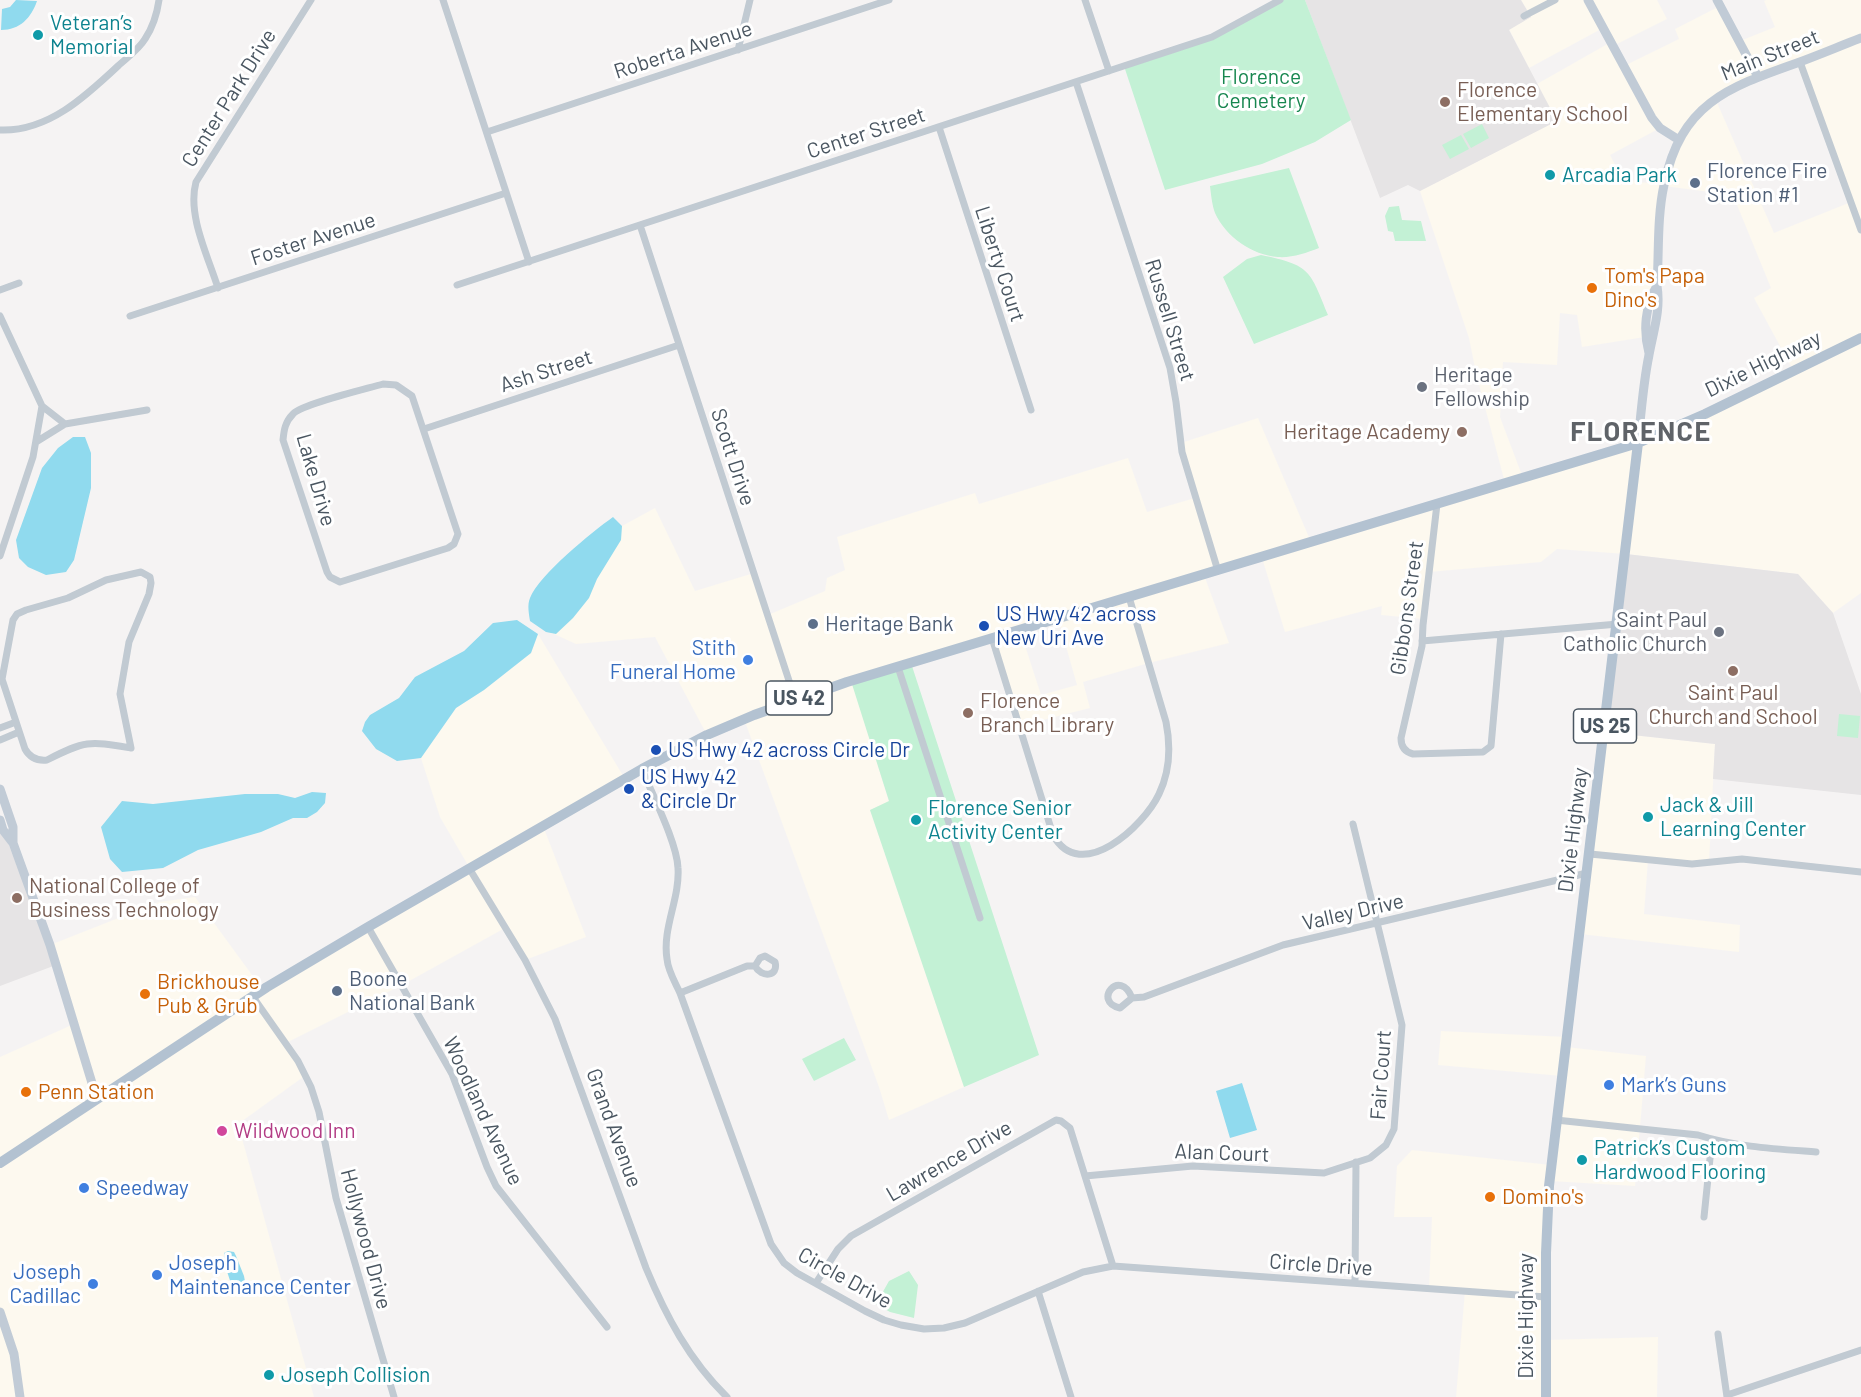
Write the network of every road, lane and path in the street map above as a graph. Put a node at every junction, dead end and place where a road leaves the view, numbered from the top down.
1 (159, 0) edge
2 (311, 0) edge
3 (443, 0) edge
4 (750, 0) edge
5 (889, 0) edge
6 (1085, 0) edge
7 (1280, 0) edge
8 (1555, 0) edge
9 (1588, 0) edge
10 (1717, 0) edge
11 (1524, 16) dead end
12 (1861, 38) edge
13 (738, 50) junction
14 (1800, 62) junction
15 (1109, 71) junction
16 (1758, 77) junction
17 (1076, 82) junction
18 (939, 127) junction
19 (0, 130) edge
20 (487, 132) junction
21 (1679, 140) junction
22 (506, 193) junction
23 (640, 225) junction
24 (1861, 230) edge
25 (529, 262) junction
26 (19, 283) dead end
27 (457, 285) dead end
28 (218, 288) junction
29 (0, 290) edge
30 (0, 316) edge
31 (130, 316) dead end
32 (1861, 338) edge
33 (679, 345) junction
34 (42, 406) junction
35 (147, 410) dead end
36 (1031, 410) dead end
37 (65, 424) junction
38 (424, 429) junction
39 (36, 442) junction
40 (1638, 443) junction
41 (1437, 504) junction
42 (0, 556) edge
43 (1218, 571) junction
44 (1129, 597) junction
45 (1618, 624) junction
46 (1501, 634) junction
47 (992, 638) junction
48 (1422, 641) junction
49 (898, 667) junction
50 (795, 699) junction
51 (16, 722) junction
52 (0, 728) edge
53 (19, 732) junction
54 (0, 740) edge
55 (642, 769) junction
56 (0, 789) edge
57 (0, 820) edge
58 (1353, 824) dead end
59 (13, 843) junction
60 (1590, 854) junction
61 (469, 868) junction
62 (1861, 872) edge
63 (1587, 873) junction
64 (980, 918) dead end
65 (1377, 923) junction
66 (368, 927) junction
67 (755, 966) dead end
68 (680, 993) junction
69 (253, 997) junction
70 (1132, 998) dead end
71 (99, 1096) junction
72 (1556, 1119) junction
73 (1712, 1139) junction
74 (1816, 1152) dead end
75 (1356, 1162) junction
76 (0, 1163) edge
77 (1085, 1176) junction
78 (1704, 1218) dead end
79 (1113, 1266) junction
80 (816, 1283) junction
81 (1355, 1283) junction
82 (1038, 1291) junction
83 (1546, 1297) junction
84 (0, 1312) edge
85 (607, 1327) dead end
86 (1718, 1334) dead end
87 (1861, 1350) edge
88 (720, 1390) junction
89 (1727, 1396) edge
90 (21, 1397) edge
91 (394, 1397) edge
92 (714, 1397) edge
93 (727, 1397) edge
94 (1071, 1397) edge
95 (1546, 1397) edge

1 - 19 street
2 - 28 street, Center Park Drive
3 - 20 street
4 - 13 street
5 - 13 street, Roberta Avenue
6 - 15 street
7 - 15 street, Center Street
8 - 11 street
9 - 21 street
10 - 16 street
12 - 14 street, Main Street
13 - 20 street, Roberta Avenue
14 - 16 street, Main Street
14 - 24 street
15 - 17 street, Center Street
16 - 21 street, Main Street
17 - 18 street, Center Street
17 - 43 street, Russell Street
18 - 23 street, Center Street
18 - 36 street, Liberty Court
20 - 22 street
21 - 40 street, Main Street
22 - 25 street
22 - 28 street, Foster Avenue
23 - 25 street, Center Street
23 - 33 street, Scott Drive
25 - 27 street, Center Street
26 - 29 street
28 - 31 street, Foster Avenue
30 - 34 street
32 - 40 main road, Dixie Highway
33 - 38 street, Ash Street
33 - 50 street, Scott Drive
34 - 37 street
34 - 39 street
35 - 37 street
37 - 39 street
38 - 38 street, Lake Drive
39 - 42 street
40 - 41 main road, US 42
40 - 45 main road, Dixie Highway / US 25
41 - 43 main road, US 42
41 - 48 street, Gibbons Street
43 - 44 main road, US 42
44 - 47 main road, US 42
44 - 47 street
45 - 46 street
45 - 60 main road, Dixie Highway / US 25
46 - 48 street
46 - 48 street, Gibbons Street
47 - 49 main road, US 42
49 - 50 main road, US 42
49 - 64 street
50 - 55 main road, US 42
51 - 52 street
51 - 53 street
51 - 53 street
53 - 54 street
55 - 61 main road, US 42
55 - 68 street, Circle Drive
56 - 59 street
57 - 59 street
58 - 65 street, Fair Court
59 - 71 street
60 - 62 street
60 - 63 main road, Dixie Highway / US 25
61 - 66 main road, US 42
61 - 88 street, Grand Avenue
63 - 65 street, Valley Drive
63 - 72 main road, Dixie Highway / US 25
65 - 70 street, Valley Drive
65 - 75 street, Fair Court
66 - 69 main road, US 42
66 - 85 street, Woodland Avenue
67 - 68 street
68 - 80 street, Circle Drive
69 - 71 main road, US 42
69 - 91 street, Hollywood Drive
71 - 76 main road, US 42
72 - 73 street
72 - 83 main road, Dixie Highway / US 25
73 - 74 street
73 - 78 street
75 - 77 street, Alan Court
75 - 81 street
77 - 79 street
77 - 80 street, Lawrence Drive
79 - 81 street, Circle Drive
79 - 82 street, Circle Drive
80 - 82 street, Circle Drive
81 - 83 street, Circle Drive
82 - 94 street
83 - 95 main road, Dixie Highway / US 25
84 - 90 street
86 - 89 street
87 - 89 street
88 - 92 street
88 - 93 street, Grand Avenue

